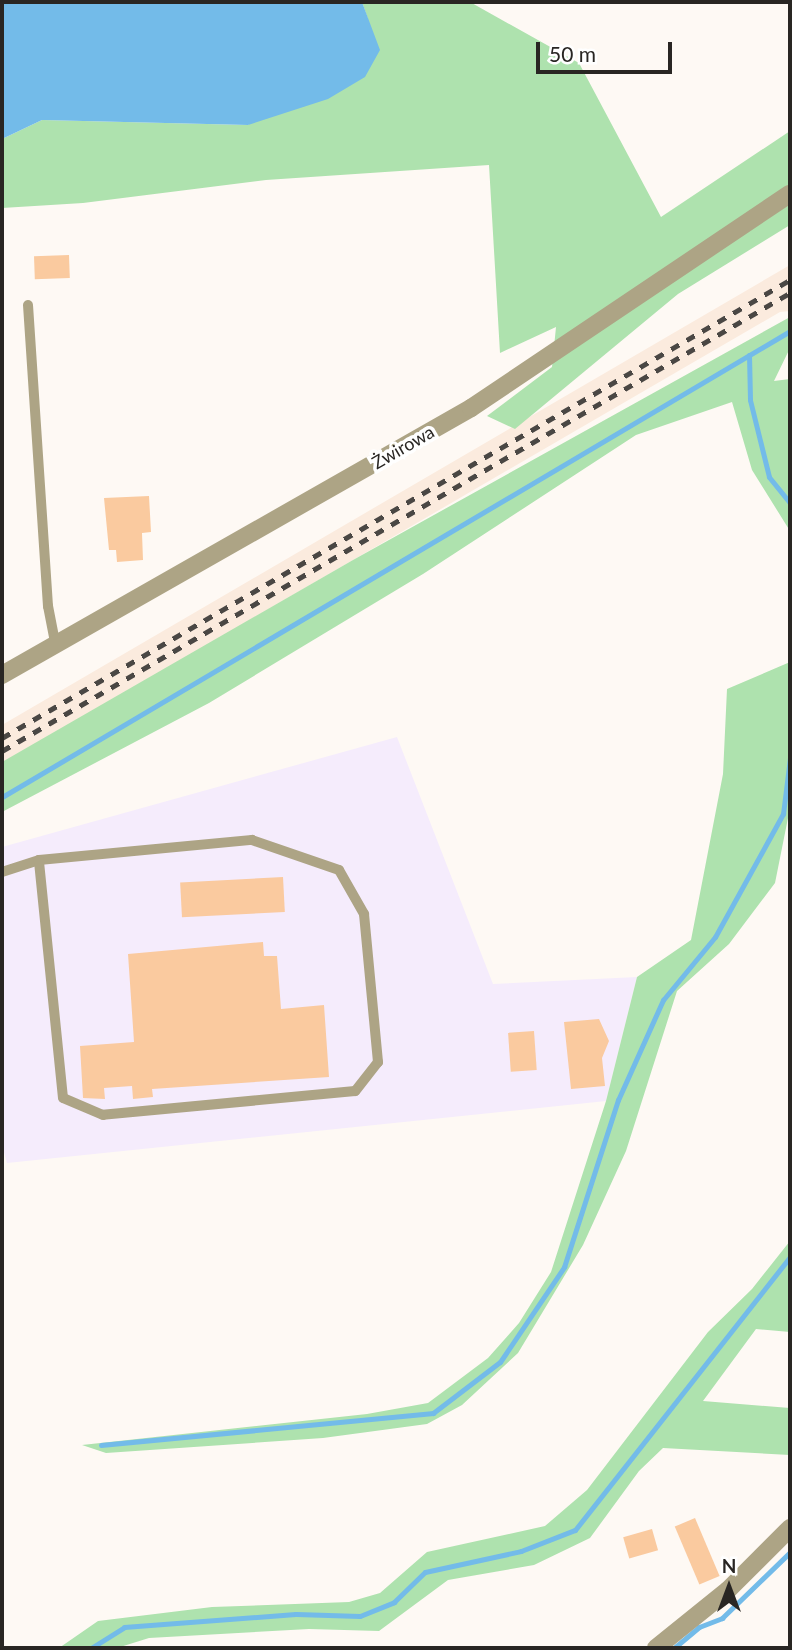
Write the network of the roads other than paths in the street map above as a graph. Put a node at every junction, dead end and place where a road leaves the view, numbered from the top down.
1 (790, 194) edge
2 (29, 305) dead end
3 (56, 647) junction
4 (2, 675) edge
5 (38, 860) junction
6 (2, 872) edge
7 (790, 1528) edge
8 (656, 1648) edge

1 - 3 street, Żwirowa
2 - 3 lane
3 - 4 street, Żwirowa
5 - 5 lane
5 - 6 lane
7 - 8 street

